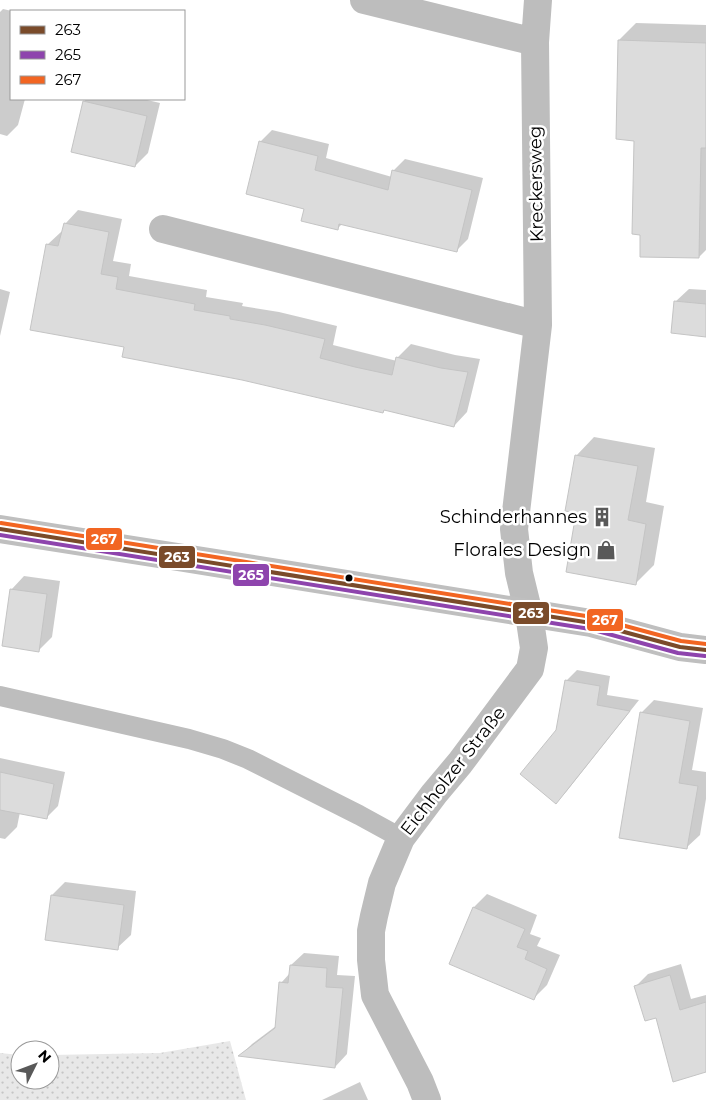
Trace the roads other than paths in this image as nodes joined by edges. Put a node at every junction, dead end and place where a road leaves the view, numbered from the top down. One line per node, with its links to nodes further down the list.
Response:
1 (364, 0): 3 (street)
2 (538, 0): 3 (street, Kreckersweg)
3 (535, 42): 5 (street, Kreckersweg)
4 (163, 229): 5 (street)
5 (538, 325): 7 (street, Kreckersweg)
6 (0, 529): 7 (main road)
7 (528, 614): 8 (main road); 10 (street, Eichholzer Straße)
8 (706, 650)
9 (0, 696): 10 (lane)
10 (401, 838): 11 (street, Eichholzer Straße)
11 (427, 1100)

